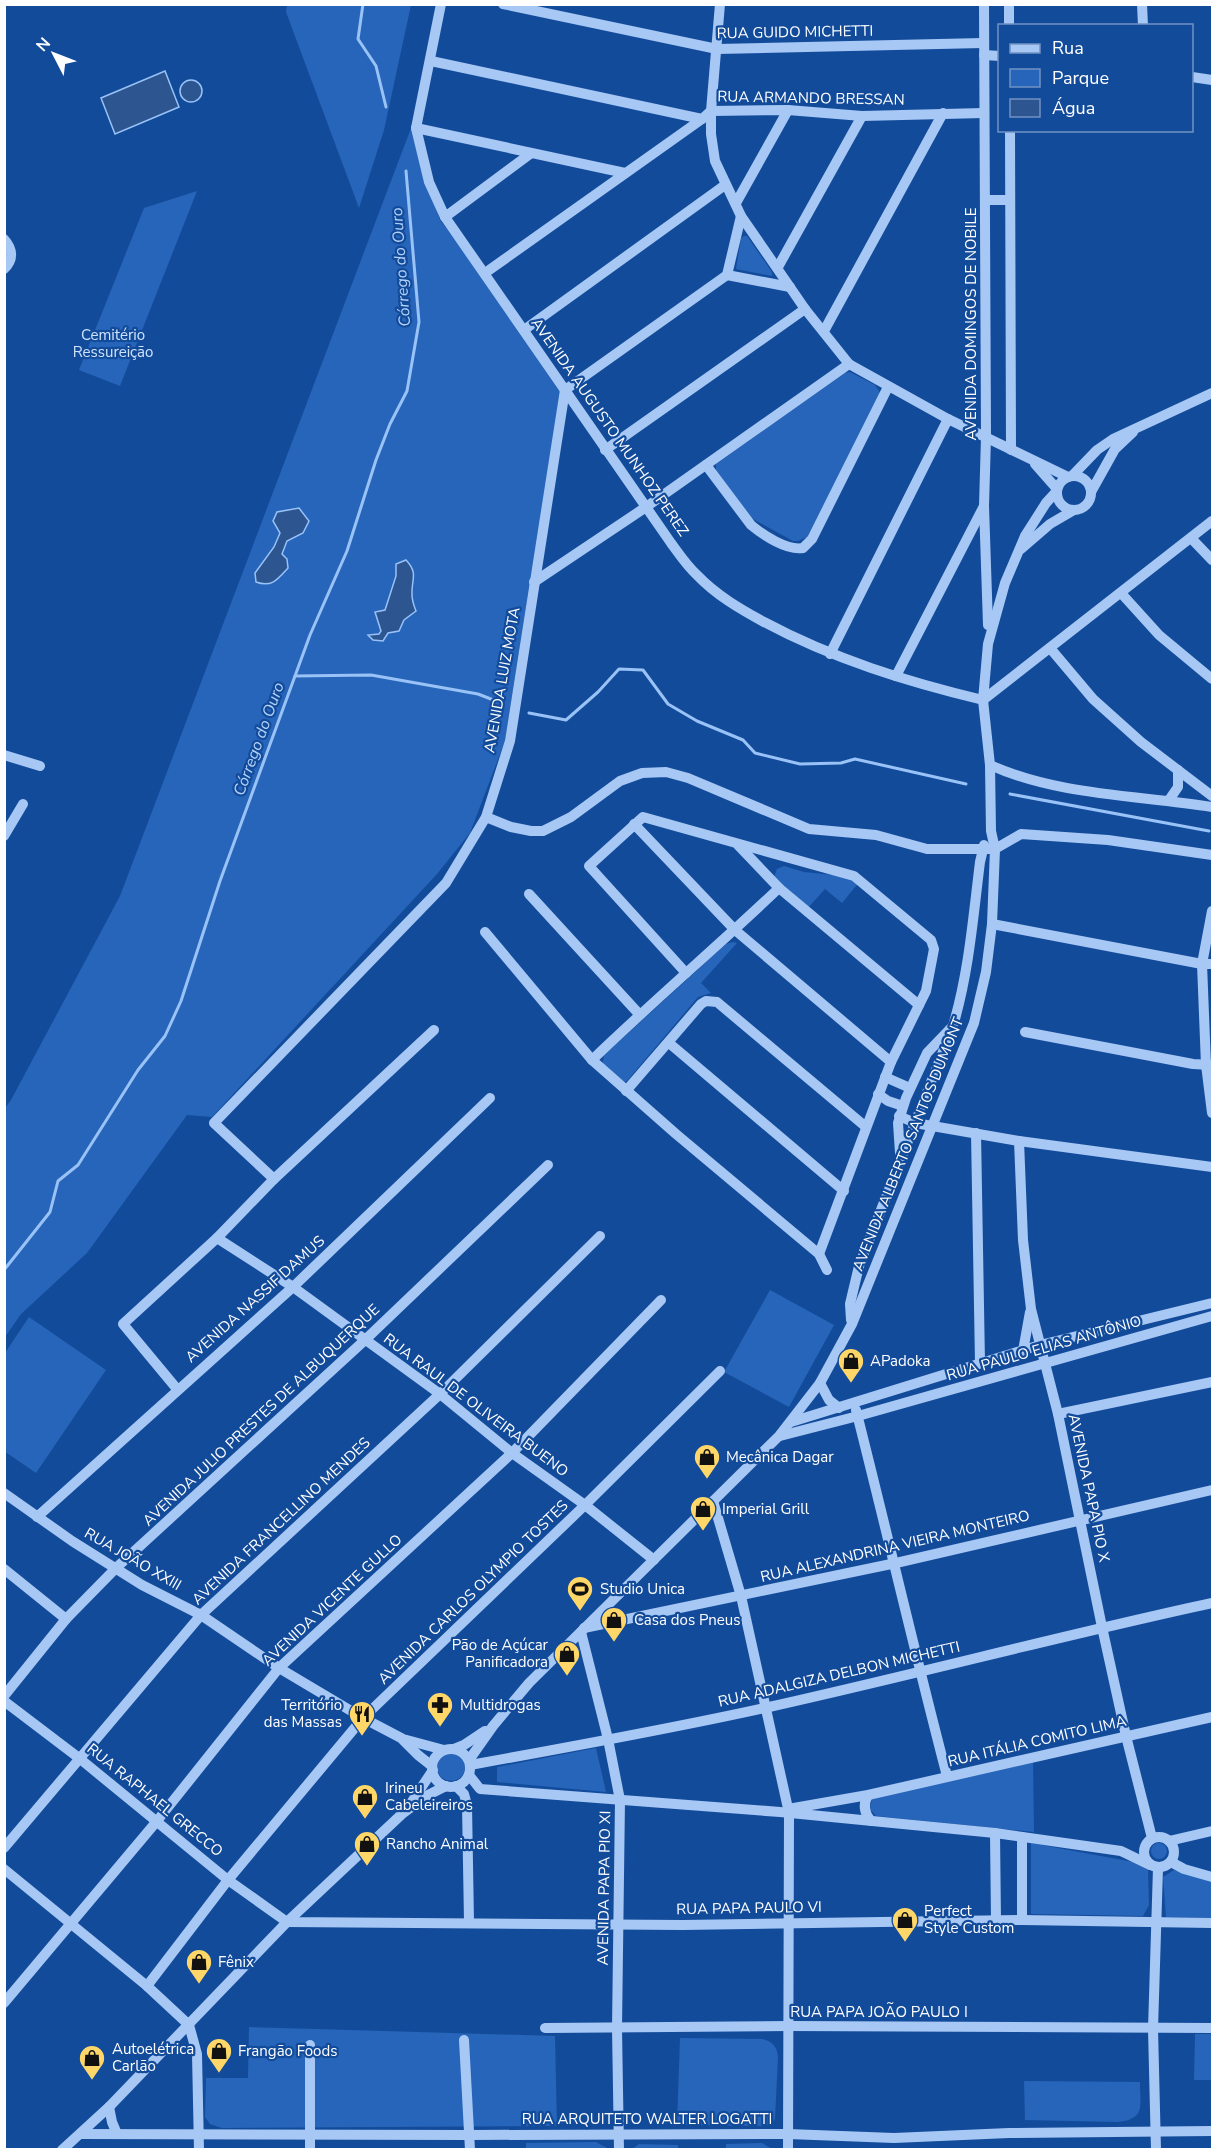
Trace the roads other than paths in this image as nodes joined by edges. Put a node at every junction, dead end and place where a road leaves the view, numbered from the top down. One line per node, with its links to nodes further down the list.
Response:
1 (441, 4): 13 (street, AVENIDA AUGUSTO MUNHOZ PEREZ)
2 (503, 4): 10 (street, RUA GUIDO MICHETTI)
3 (720, 4): 10 (street)
4 (984, 4): 9 (street, AVENIDA DOMINGOS DE NOBILE)
5 (1010, 4): 7 (street)
6 (1142, 4): 8 (street)
7 (1009, 24)
8 (1143, 24)
9 (983, 43): 10 (street, RUA GUIDO MICHETTI); 11 (street, AVENIDA DOMINGOS DE NOBILE)
10 (717, 49): 16 (street)
11 (984, 55): 12 (street); 19 (street, AVENIDA DOMINGOS DE NOBILE)
12 (998, 56)
13 (430, 61): 21 (street, RUA ARMANDO BRESSAN); 22 (street, AVENIDA AUGUSTO MUNHOZ PEREZ)
14 (1193, 77): 15 (street)
15 (1212, 80)
16 (711, 111): 17 (street, RUA ARMANDO BRESSAN); 21 (street, RUA ARMANDO BRESSAN); 26 (street)
17 (788, 111): 20 (street, RUA ARMANDO BRESSAN); 29 (street)
18 (943, 113): 19 (street, RUA ARMANDO BRESSAN); 20 (street, RUA ARMANDO BRESSAN); 40 (street)
19 (984, 114): 27 (street, AVENIDA DOMINGOS DE NOBILE)
20 (862, 116): 33 (street)
21 (702, 119): 25 (street)
22 (416, 128): 24 (street); 31 (street, AVENIDA AUGUSTO MUNHOZ PEREZ)
23 (1010, 132): 28 (street)
24 (530, 154): 25 (street); 31 (street)
25 (625, 173): 35 (street)
26 (725, 186): 29 (street); 39 (street)
27 (986, 200): 28 (street); 47 (street, AVENIDA DOMINGOS DE NOBILE)
28 (1010, 200): 49 (street)
29 (736, 203): 30 (street)
30 (741, 216): 33 (street); 36 (street)
31 (445, 217): 35 (street, AVENIDA AUGUSTO MUNHOZ PEREZ)
32 (4, 239): 34 (street)
33 (778, 267): 37 (street)
34 (4, 269)
35 (485, 273): 39 (street, AVENIDA AUGUSTO MUNHOZ PEREZ)
36 (727, 275): 37 (street); 43 (street)
37 (790, 287): 38 (street)
38 (805, 309): 40 (street); 48 (street)
39 (524, 330): 43 (street, AVENIDA AUGUSTO MUNHOZ PEREZ)
40 (824, 331): 41 (street)
41 (849, 364): 42 (street); 51 (street)
42 (888, 387): 45 (street); 51 (street)
43 (565, 390): 48 (street, AVENIDA AUGUSTO MUNHOZ PEREZ); 62 (street, AVENIDA LUIZ MOTA)
44 (1211, 397): 46 (street)
45 (948, 419): 47 (street); 66 (street)
46 (1140, 426): 52 (street); 54 (street)
47 (986, 437): 49 (street); 55 (street, AVENIDA DOMINGOS DE NOBILE)
48 (605, 450): 56 (street, AVENIDA AUGUSTO MUNHOZ PEREZ)
49 (1011, 450): 50 (street)
50 (1033, 461): 52 (street); 53 (street)
51 (706, 465): 56 (street)
52 (1070, 476): 53 (street); 54 (street)
53 (1057, 490): 57 (street); 60 (street, AVENIDA ALBERTO SANTOS DUMONT)
54 (1091, 492): 57 (street)
55 (984, 506): 64 (street, AVENIDA DOMINGOS DE NOBILE); 67 (street)
56 (646, 507): 62 (street); 66 (street, AVENIDA AUGUSTO MUNHOZ PEREZ)
57 (1074, 510): 60 (street, AVENIDA ALBERTO SANTOS DUMONT)
58 (1212, 521): 59 (street)
59 (1191, 538): 61 (street); 63 (street)
60 (1019, 551): 64 (street, AVENIDA ALBERTO SANTOS DUMONT)
61 (1212, 560)
62 (534, 582): 78 (street, AVENIDA LUIZ MOTA)
63 (1121, 593): 65 (street); 68 (street)
64 (988, 644): 69 (street, AVENIDA ALBERTO SANTOS DUMONT)
65 (1050, 648): 69 (street); 73 (street)
66 (830, 654): 67 (street, AVENIDA AUGUSTO MUNHOZ PEREZ)
67 (896, 676): 69 (street, AVENIDA AUGUSTO MUNHOZ PEREZ)
68 (1212, 679)
69 (983, 700): 71 (street, AVENIDA ALBERTO SANTOS DUMONT)
70 (4, 755): 72 (street)
71 (990, 765): 75 (street); 80 (street, AVENIDA ALBERTO SANTOS DUMONT)
72 (40, 766)
73 (1178, 770): 74 (street); 75 (street)
74 (1212, 796)
75 (1169, 800): 77 (street)
76 (23, 804): 81 (street)
77 (1212, 807)
78 (486, 817): 84 (street); 123 (street, AVENIDA LUIZ MOTA)
79 (634, 824): 82 (street); 92 (street); 95 (street)
80 (990, 831): 83 (street, AVENIDA ALBERTO SANTOS DUMONT); 84 (street, AVENIDA ALBERTO SANTOS DUMONT)
81 (4, 836)
82 (738, 845): 85 (street); 87 (street)
83 (995, 849): 84 (street); 86 (street); 91 (street, AVENIDA ALBERTO SANTOS DUMONT)
84 (982, 850): 98 (street, AVENIDA ALBERTO SANTOS DUMONT)
85 (777, 855): 87 (street); 96 (street)
86 (1212, 855)
87 (766, 875): 88 (street)
88 (779, 888): 92 (street); 96 (street)
89 (529, 894): 97 (street)
90 (1212, 911): 94 (street)
91 (992, 924): 94 (street); 107 (street, AVENIDA ALBERTO SANTOS DUMONT)
92 (735, 930): 95 (street); 103 (street)
93 (485, 932): 102 (street)
94 (1207, 964): 105 (street)
95 (686, 973): 97 (street)
96 (919, 1005): 103 (street)
97 (639, 1014): 102 (street)
98 (953, 1026): 104 (street); 106 (street, AVENIDA ALBERTO SANTOS DUMONT)
99 (434, 1030): 123 (street)
100 (1025, 1032): 105 (street)
101 (669, 1043): 110 (street); 116 (street); 124 (street)
102 (592, 1060): 110 (street)
103 (891, 1062): 108 (street)
104 (922, 1062): 106 (street); 109 (street)
105 (1209, 1065): 114 (street)
106 (936, 1067): 107 (street); 115 (street, AVENIDA ALBERTO SANTOS DUMONT)
107 (954, 1073): 117 (street, AVENIDA ALBERTO SANTOS DUMONT)
108 (885, 1077): 109 (street); 111 (street)
109 (910, 1088): 113 (street)
110 (626, 1091): 127 (street)
111 (878, 1094): 113 (street); 116 (street)
112 (490, 1098): 129 (street, AVENIDA NASSIF DAMUS)
113 (901, 1111): 115 (street); 120 (street)
114 (1212, 1113)
115 (915, 1123): 117 (street); 120 (street, AVENIDA ALBERTO SANTOS DUMONT)
116 (866, 1126): 124 (street)
117 (933, 1126): 118 (street); 134 (street, AVENIDA ALBERTO SANTOS DUMONT)
118 (976, 1133): 119 (street); 139 (street)
119 (1019, 1140): 122 (street); 132 (street, AVENIDA PAPA PIO X)
120 (901, 1158): 134 (street, AVENIDA ALBERTO SANTOS DUMONT)
121 (548, 1165): 135 (street, AVENIDA JULIO PRESTES DE ALBUQUERQUE)
122 (1212, 1167)
123 (274, 1179): 126 (street)
124 (844, 1191): 127 (street)
125 (600, 1236): 144 (street, AVENIDA FRANCELLINO MENDES)
126 (217, 1238): 129 (street, RUA RAUL DE OLIVEIRA BUENO); 143 (street)
127 (819, 1254): 128 (street)
128 (826, 1270)
129 (293, 1287): 135 (street, RUA RAUL DE OLIVEIRA BUENO); 143 (street, AVENIDA NASSIF DAMUS)
130 (661, 1300): 151 (street, AVENIDA VICENTE GULLO)
131 (1212, 1303): 136 (street, RUA PAULO ELIAS ANTÔNIO)
132 (1031, 1309): 136 (street, AVENIDA PAPA PIO X); 137 (street)
133 (1212, 1316): 138 (street, RUA PAULO ELIAS ANTÔNIO)
134 (852, 1324): 142 (street, AVENIDA ALBERTO SANTOS DUMONT)
135 (365, 1340): 144 (street, RUA RAUL DE OLIVEIRA BUENO); 160 (street, AVENIDA JULIO PRESTES DE ALBUQUERQUE)
136 (1040, 1345): 137 (street, RUA PAULO ELIAS ANTÔNIO); 138 (street, AVENIDA PAPA PIO X)
137 (1023, 1351): 139 (street, RUA PAULO ELIAS ANTÔNIO)
138 (1046, 1363): 147 (street, AVENIDA PAPA PIO X); 148 (street, RUA PAULO ELIAS ANTÔNIO)
139 (980, 1364): 145 (street, RUA PAULO ELIAS ANTÔNIO)
140 (720, 1371): 155 (street, AVENIDA CARLOS OLYMPIO TOSTES)
141 (1212, 1382): 147 (street)
142 (820, 1383): 146 (street); 149 (street, AVENIDA ALBERTO SANTOS DUMONT)
143 (177, 1389): 156 (street, AVENIDA NASSIF DAMUS)
144 (440, 1394): 151 (street, RUA RAUL DE OLIVEIRA BUENO); 164 (street, AVENIDA FRANCELLINO MENDES)
145 (855, 1403): 146 (street, RUA PAULO ELIAS ANTÔNIO); 148 (street)
146 (839, 1408): 149 (street, RUA PAULO ELIAS ANTÔNIO)
147 (1058, 1414): 157 (street, AVENIDA PAPA PIO X)
148 (858, 1416): 150 (street, RUA PAULO ELIAS ANTÔNIO); 159 (street)
149 (791, 1422): 150 (street, AVENIDA ALBERTO SANTOS DUMONT)
150 (779, 1436): 154 (street, AVENIDA ALBERTO SANTOS DUMONT)
151 (512, 1453): 155 (street, RUA RAUL DE OLIVEIRA BUENO); 168 (street, AVENIDA VICENTE GULLO)
152 (1212, 1490): 157 (street, RUA ALEXANDRINA VIEIRA MONTEIRO)
153 (4, 1493): 156 (street, RUA JOÃO XXIII)
154 (713, 1501): 158 (street, AVENIDA ALBERTO SANTOS DUMONT); 162 (street)
155 (585, 1506): 158 (street, RUA RAUL DE OLIVEIRA BUENO); 174 (street, AVENIDA CARLOS OLYMPIO TOSTES)
156 (37, 1517): 160 (street, RUA JOÃO XXIII)
157 (1080, 1520): 159 (street, RUA ALEXANDRINA VIEIRA MONTEIRO); 166 (street, AVENIDA PAPA PIO X)
158 (654, 1560): 167 (street, AVENIDA ALBERTO SANTOS DUMONT)
159 (896, 1563): 162 (street, RUA ALEXANDRINA VIEIRA MONTEIRO); 169 (street)
160 (116, 1568): 164 (street, RUA JOÃO XXIII); 165 (street, AVENIDA JULIO PRESTES DE ALBUQUERQUE)
161 (4, 1569): 165 (street)
162 (741, 1596): 167 (street, RUA ALEXANDRINA VIEIRA MONTEIRO); 172 (street)
163 (1212, 1603): 166 (street, RUA ADALGIZA DELBON MICHETTI)
164 (201, 1615): 168 (street, RUA JOÃO XXIII); 180 (street, AVENIDA FRANCELLINO MENDES)
165 (66, 1619): 170 (street, AVENIDA JULIO PRESTES DE ALBUQUERQUE)
166 (1102, 1627): 169 (street, RUA ADALGIZA DELBON MICHETTI); 176 (street, AVENIDA PAPA PIO X)
167 (582, 1630): 175 (street, AVENIDA ALBERTO SANTOS DUMONT); 178 (street, AVENIDA PAPA PIO XI)
168 (279, 1668): 174 (street, RUA JOÃO XXIII); 189 (street, AVENIDA VICENTE GULLO)
169 (920, 1673): 172 (street, RUA ADALGIZA DELBON MICHETTI); 183 (street)
170 (4, 1696)
171 (4, 1701): 180 (street, RUA RAPHAEL GRECCO)
172 (766, 1708): 178 (street, RUA ADALGIZA DELBON MICHETTI); 187 (street)
173 (1212, 1717): 176 (street, RUA ITÁLIA COMITO LIMA)
174 (363, 1719): 177 (street, RUA JOÃO XXIII); 202 (street, AVENIDA CARLOS OLYMPIO TOSTES)
175 (493, 1726): 179 (street, AVENIDA ALBERTO SANTOS DUMONT); 181 (street, AVENIDA ALBERTO SANTOS DUMONT)
176 (1126, 1736): 183 (street, RUA ITÁLIA COMITO LIMA); 194 (street, AVENIDA PAPA PIO X)
177 (403, 1739): 179 (street, RUA JOÃO XXIII); 182 (street, RUA JOÃO XXIII)
178 (608, 1739): 181 (street, RUA ADALGIZA DELBON MICHETTI); 186 (street, AVENIDA PAPA PIO XI)
179 (449, 1749): 181 (street); 182 (street)
180 (79, 1758): 189 (street, RUA RAPHAEL GRECCO); 196 (street, AVENIDA FRANCELLINO MENDES)
181 (469, 1767): 184 (street); 186 (street)
182 (432, 1768): 184 (street); 188 (street)
183 (947, 1776): 185 (street, RUA ITÁLIA COMITO LIMA)
184 (451, 1786): 188 (street); 206 (street)
185 (868, 1795): 187 (street, RUA ITÁLIA COMITO LIMA); 190 (street)
186 (620, 1800): 187 (street); 211 (street, AVENIDA PAPA PIO XI)
187 (786, 1811): 190 (street); 207 (street)
188 (402, 1814): 205 (street)
189 (157, 1821): 202 (street, RUA RAPHAEL GRECCO); 210 (street, AVENIDA VICENTE GULLO)
190 (871, 1821): 192 (street)
191 (1212, 1831): 195 (street)
192 (995, 1833): 193 (street); 204 (street)
193 (1022, 1837): 197 (street); 203 (street)
194 (1149, 1841): 195 (street); 197 (street); 199 (street)
195 (1169, 1841): 198 (street)
196 (4, 1848)
197 (1121, 1851): 199 (street)
198 (1171, 1862): 199 (street); 201 (street)
199 (1154, 1866): 208 (street)
200 (4, 1869): 210 (street)
201 (1212, 1877)
202 (228, 1880): 205 (street, RUA RAPHAEL GRECCO); 212 (street, AVENIDA CARLOS OLYMPIO TOSTES)
203 (1022, 1920): 204 (street, RUA PAPA PAULO VI); 208 (street, RUA PAPA PAULO VI)
204 (996, 1921): 207 (street, RUA PAPA PAULO VI)
205 (287, 1922): 206 (street, RUA PAPA PAULO VI); 214 (street)
206 (469, 1922): 211 (street, RUA PAPA PAULO VI)
207 (789, 1922): 211 (street, RUA PAPA PAULO VI); 215 (street)
208 (1156, 1922): 209 (street, RUA PAPA PAULO VI); 219 (street)
209 (1212, 1923)
210 (70, 1924): 212 (street); 213 (street, AVENIDA VICENTE GULLO)
211 (618, 1924): 217 (street, AVENIDA PAPA PIO XI)
212 (147, 1986): 214 (street)
213 (7, 1996)
214 (189, 2025): 222 (street); 227 (street)
215 (789, 2026): 217 (street, RUA PAPA JOÃO PAULO I); 219 (street, RUA PAPA JOÃO PAULO I); 230 (street)
216 (545, 2028): 217 (street, RUA PAPA JOÃO PAULO I)
217 (617, 2028): 229 (street, AVENIDA PAPA PIO XI)
218 (1212, 2028): 219 (street, RUA PAPA JOÃO PAULO I)
219 (1153, 2029): 223 (street)
220 (464, 2040): 231 (street)
221 (310, 2045): 228 (street)
222 (109, 2107): 225 (street); 226 (street)
223 (1156, 2130): 224 (street, RUA ARQUITETO WALTER LOGATTI); 230 (street, RUA ARQUITETO WALTER LOGATTI); 238 (street)
224 (1212, 2131)
225 (81, 2134): 226 (street, RUA ARQUITETO WALTER LOGATTI); 232 (street)
226 (117, 2134): 227 (street, RUA ARQUITETO WALTER LOGATTI)
227 (200, 2134): 228 (street, RUA ARQUITETO WALTER LOGATTI); 233 (street)
228 (311, 2134): 231 (street, RUA ARQUITETO WALTER LOGATTI); 234 (street)
229 (619, 2134): 230 (street, RUA ARQUITETO WALTER LOGATTI); 231 (street, RUA ARQUITETO WALTER LOGATTI); 236 (street, AVENIDA PAPA PIO XI)
230 (788, 2134): 237 (street)
231 (470, 2135): 235 (street)
232 (62, 2150)
233 (199, 2150)
234 (310, 2150)
235 (470, 2150)
236 (619, 2150)
237 (788, 2150)
238 (1156, 2150)

